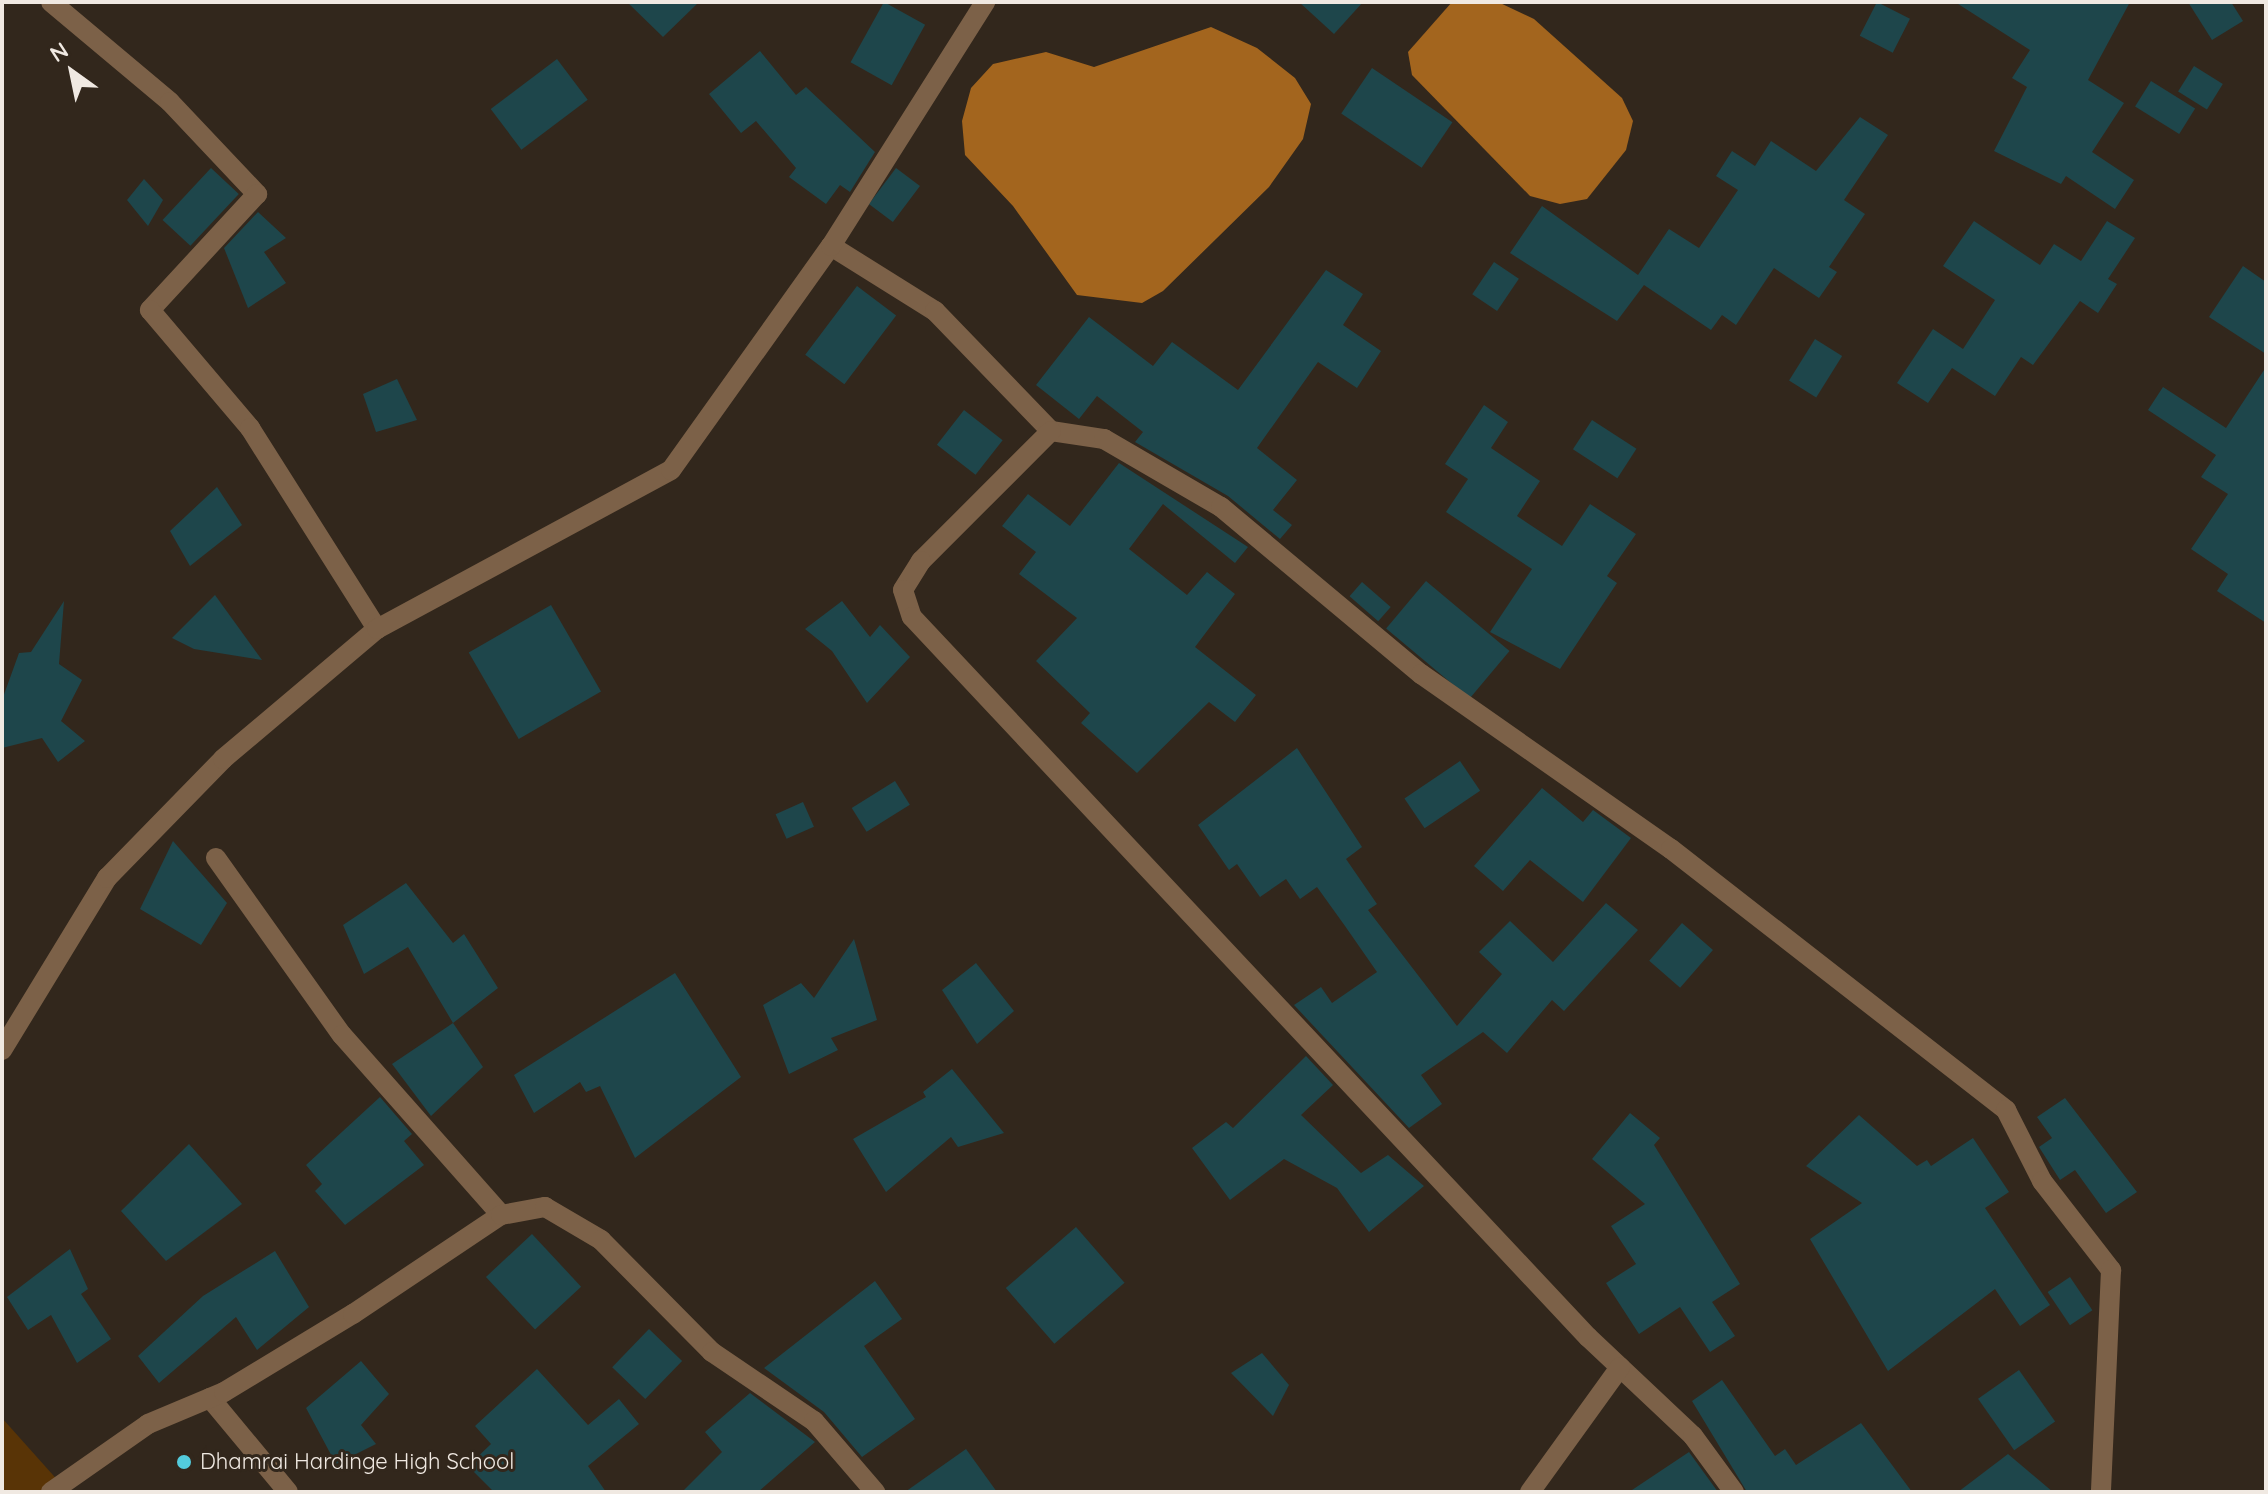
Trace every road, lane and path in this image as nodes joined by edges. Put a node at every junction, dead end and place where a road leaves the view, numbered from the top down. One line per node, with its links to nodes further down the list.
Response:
1 (51, 2): 5 (street)
2 (985, 2): 3 (street)
3 (831, 246): 4 (street); 5 (street)
4 (1051, 431): 9 (street); 16 (street)
5 (377, 629): 7 (street)
6 (216, 858): 8 (street)
7 (2, 1050)
8 (501, 1215): 10 (street); 13 (street)
9 (1620, 1367): 14 (street); 15 (street)
10 (210, 1398): 11 (street); 12 (street)
11 (51, 1492)
12 (288, 1492)
13 (875, 1492)
14 (1530, 1492)
15 (1734, 1492)
16 (2101, 1492)

